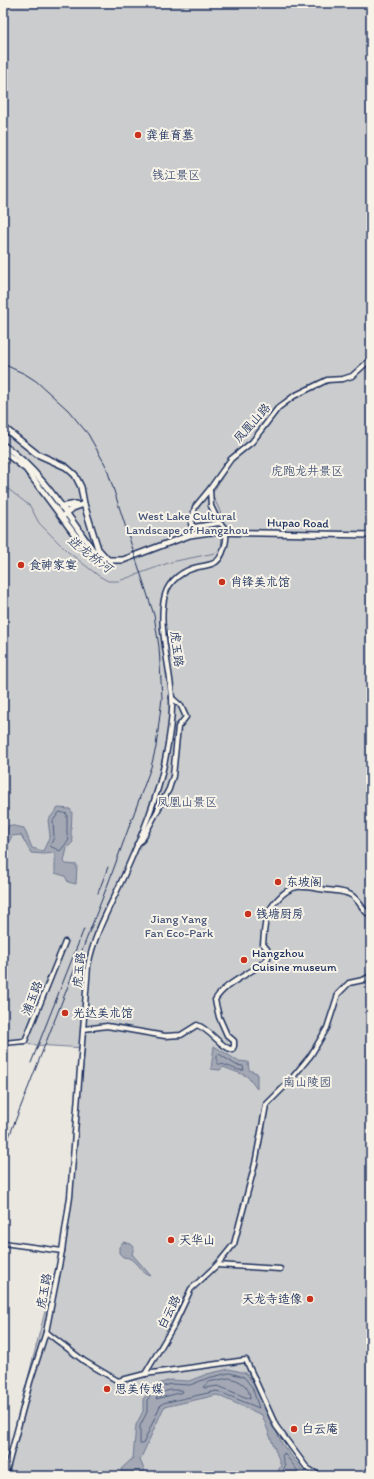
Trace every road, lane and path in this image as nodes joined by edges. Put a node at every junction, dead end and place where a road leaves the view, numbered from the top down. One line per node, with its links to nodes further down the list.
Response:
1 (371, 358): 5 (street, 凤凰山路)
2 (3, 427): 6 (main road)
3 (3, 445): 7 (main road)
4 (3, 451): 8 (main road)
5 (211, 487): 9 (street); 9 (street, 凤凰山路)
6 (83, 503): 7 (main road); 8 (main road); 12 (main road)
7 (61, 507): 8 (main road)
8 (64, 515): 12 (main road)
9 (220, 523): 10 (street)
10 (226, 531): 11 (main road, Hupao Road); 12 (main road, Hupao Road); 13 (street, 虎玉路)
11 (371, 535)
12 (109, 560)
13 (172, 698): 14 (street, 虎玉路); 14 (street)
14 (136, 845): 18 (street, 虎玉路)
15 (371, 913): 18 (street)
16 (65, 942): 19 (street, 浦玉路)
17 (371, 976): 22 (street, 白云路)
18 (84, 1029): 21 (street, 虎玉路)
19 (3, 1043)
20 (3, 1243): 21 (street)
21 (62, 1251): 24 (street, 虎玉路)
22 (217, 1265): 23 (street); 25 (street, 白云路)
23 (280, 1269)
24 (46, 1332): 25 (street); 26 (street, 虎玉路)
25 (145, 1374): 27 (street)
26 (5, 1476)
27 (320, 1476)

